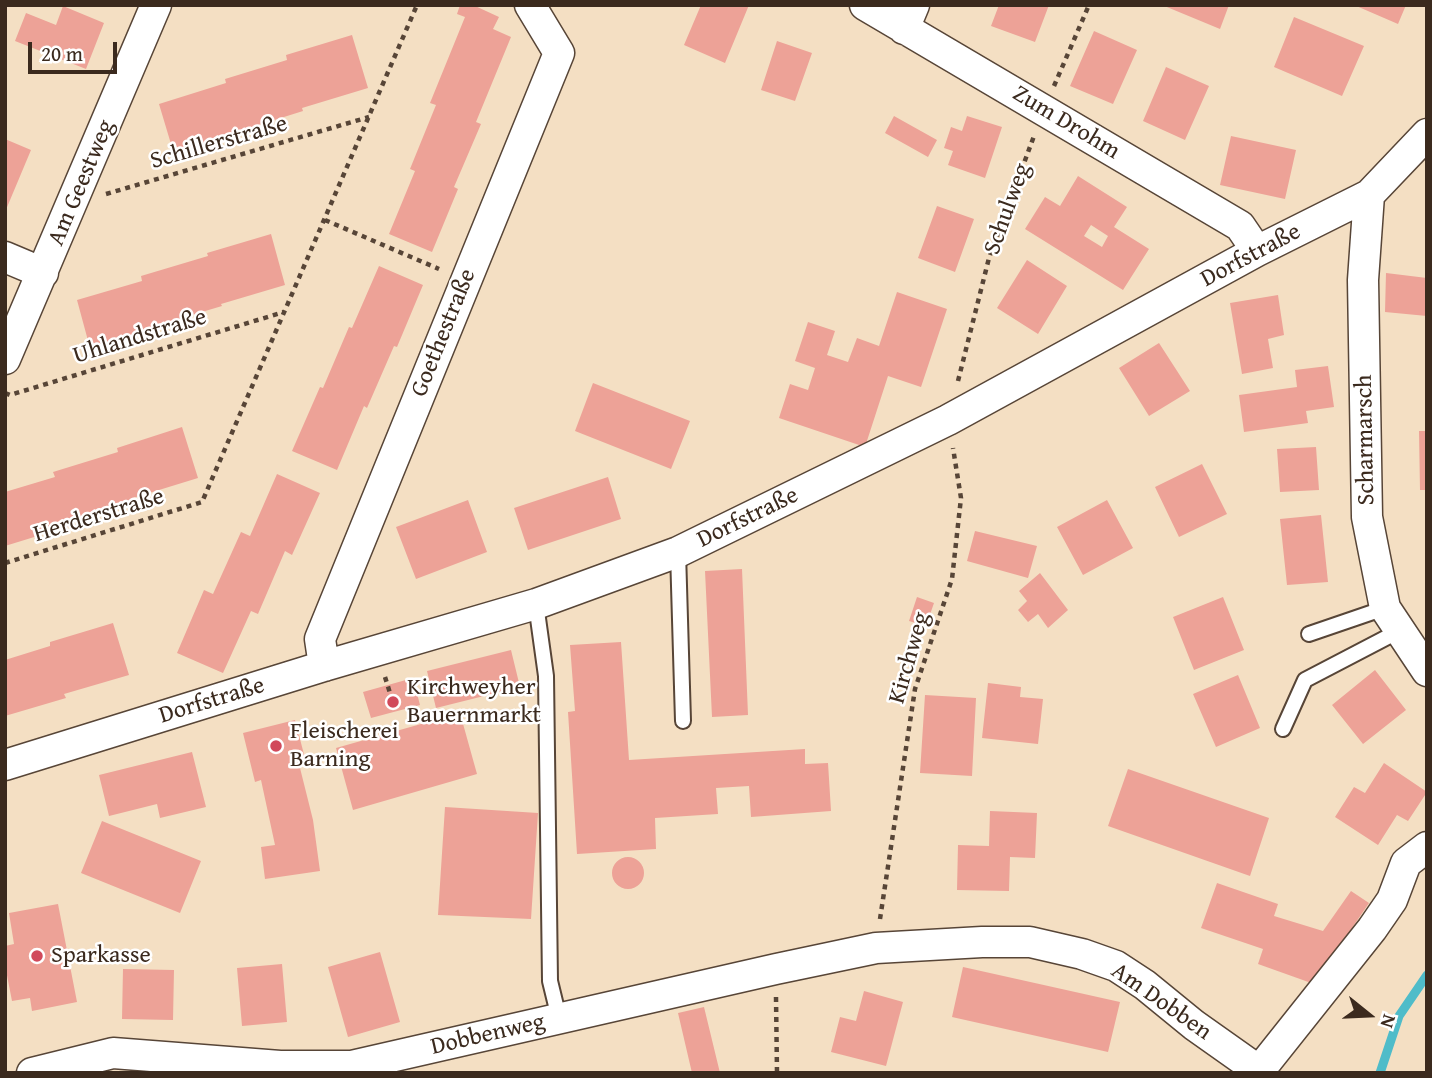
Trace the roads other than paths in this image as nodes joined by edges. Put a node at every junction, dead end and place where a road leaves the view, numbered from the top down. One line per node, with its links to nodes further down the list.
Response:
1 (156, 5): 9 (street, Am Geestweg)
2 (530, 5): 15 (street, Goethestraße)
3 (865, 5): 4 (street, Zum Drohm)
4 (909, 17): 7 (street, Zum Drohm)
5 (1427, 134): 6 (street, Dorfstraße)
6 (1369, 195): 7 (street, Dorfstraße); 13 (street, Scharmarsch)
7 (1257, 251): 11 (street, Dorfstraße)
8 (5, 257): 9 (street)
9 (43, 273): 10 (street, Am Geestweg)
10 (5, 359)
11 (678, 552): 12 (street, Dorfstraße); 17 (lane)
12 (536, 604): 15 (street, Dorfstraße); 22 (lane)
13 (1392, 620): 14 (lane); 16 (street, Scharmarsch); 18 (lane)
14 (1309, 634)
15 (324, 666): 19 (street, Dorfstraße)
16 (1427, 671)
17 (683, 721)
18 (1283, 729)
19 (5, 765)
20 (1427, 847): 21 (street, Am Dobben)
21 (775, 968): 22 (street, Dobbenweg)
22 (559, 1018): 23 (street, Dobbenweg)
23 (32, 1073)

